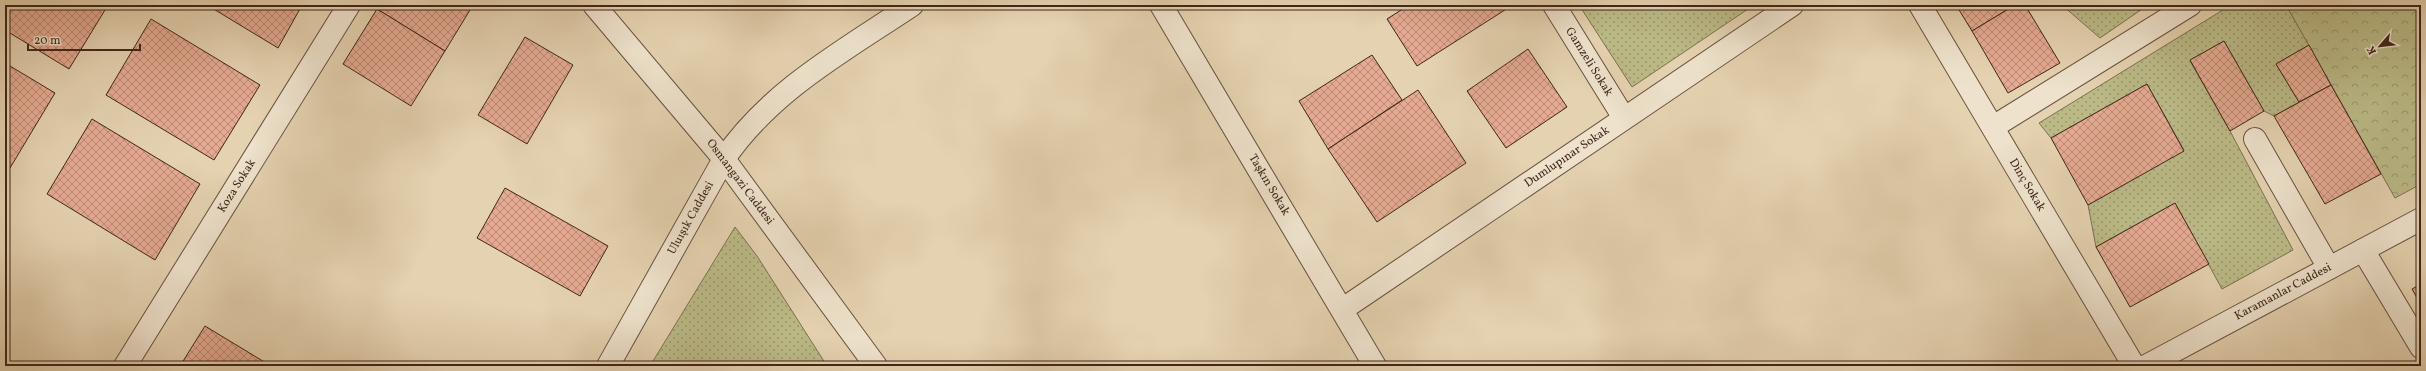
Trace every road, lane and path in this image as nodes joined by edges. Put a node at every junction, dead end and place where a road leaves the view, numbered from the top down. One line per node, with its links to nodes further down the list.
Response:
1 (349, 5): 18 (street, Koza Sokak)
2 (594, 5): 12 (street, Osmangazi Caddesi)
3 (912, 5): 12 (street, Uluışık Caddesi)
4 (1161, 5): 16 (street, Taşkın Sokak)
5 (1554, 5): 9 (street, Gamzeli Sokak)
6 (1792, 5): 9 (street, Dumlupınar Sokak)
7 (1920, 5): 10 (street, Dinç Sokak)
8 (2190, 5): 10 (street)
9 (1624, 118): 16 (street, Dumlupınar Sokak)
10 (1993, 127): 22 (street, Dinç Sokak)
11 (2255, 139): 15 (street)
12 (724, 159): 19 (street, Uluışık Caddesi); 20 (street, Osmangazi Caddesi)
13 (2421, 219): 14 (street, Karamanlar Caddesi)
14 (2363, 250): 15 (street, Karamanlar Caddesi); 17 (street)
15 (2329, 268): 23 (street, Karamanlar Caddesi)
16 (1343, 309): 21 (street, Taşkın Sokak)
17 (2421, 347)
18 (125, 366)
19 (608, 366)
20 (876, 366)
21 (1375, 366)
22 (2134, 366)
23 (2146, 366)

